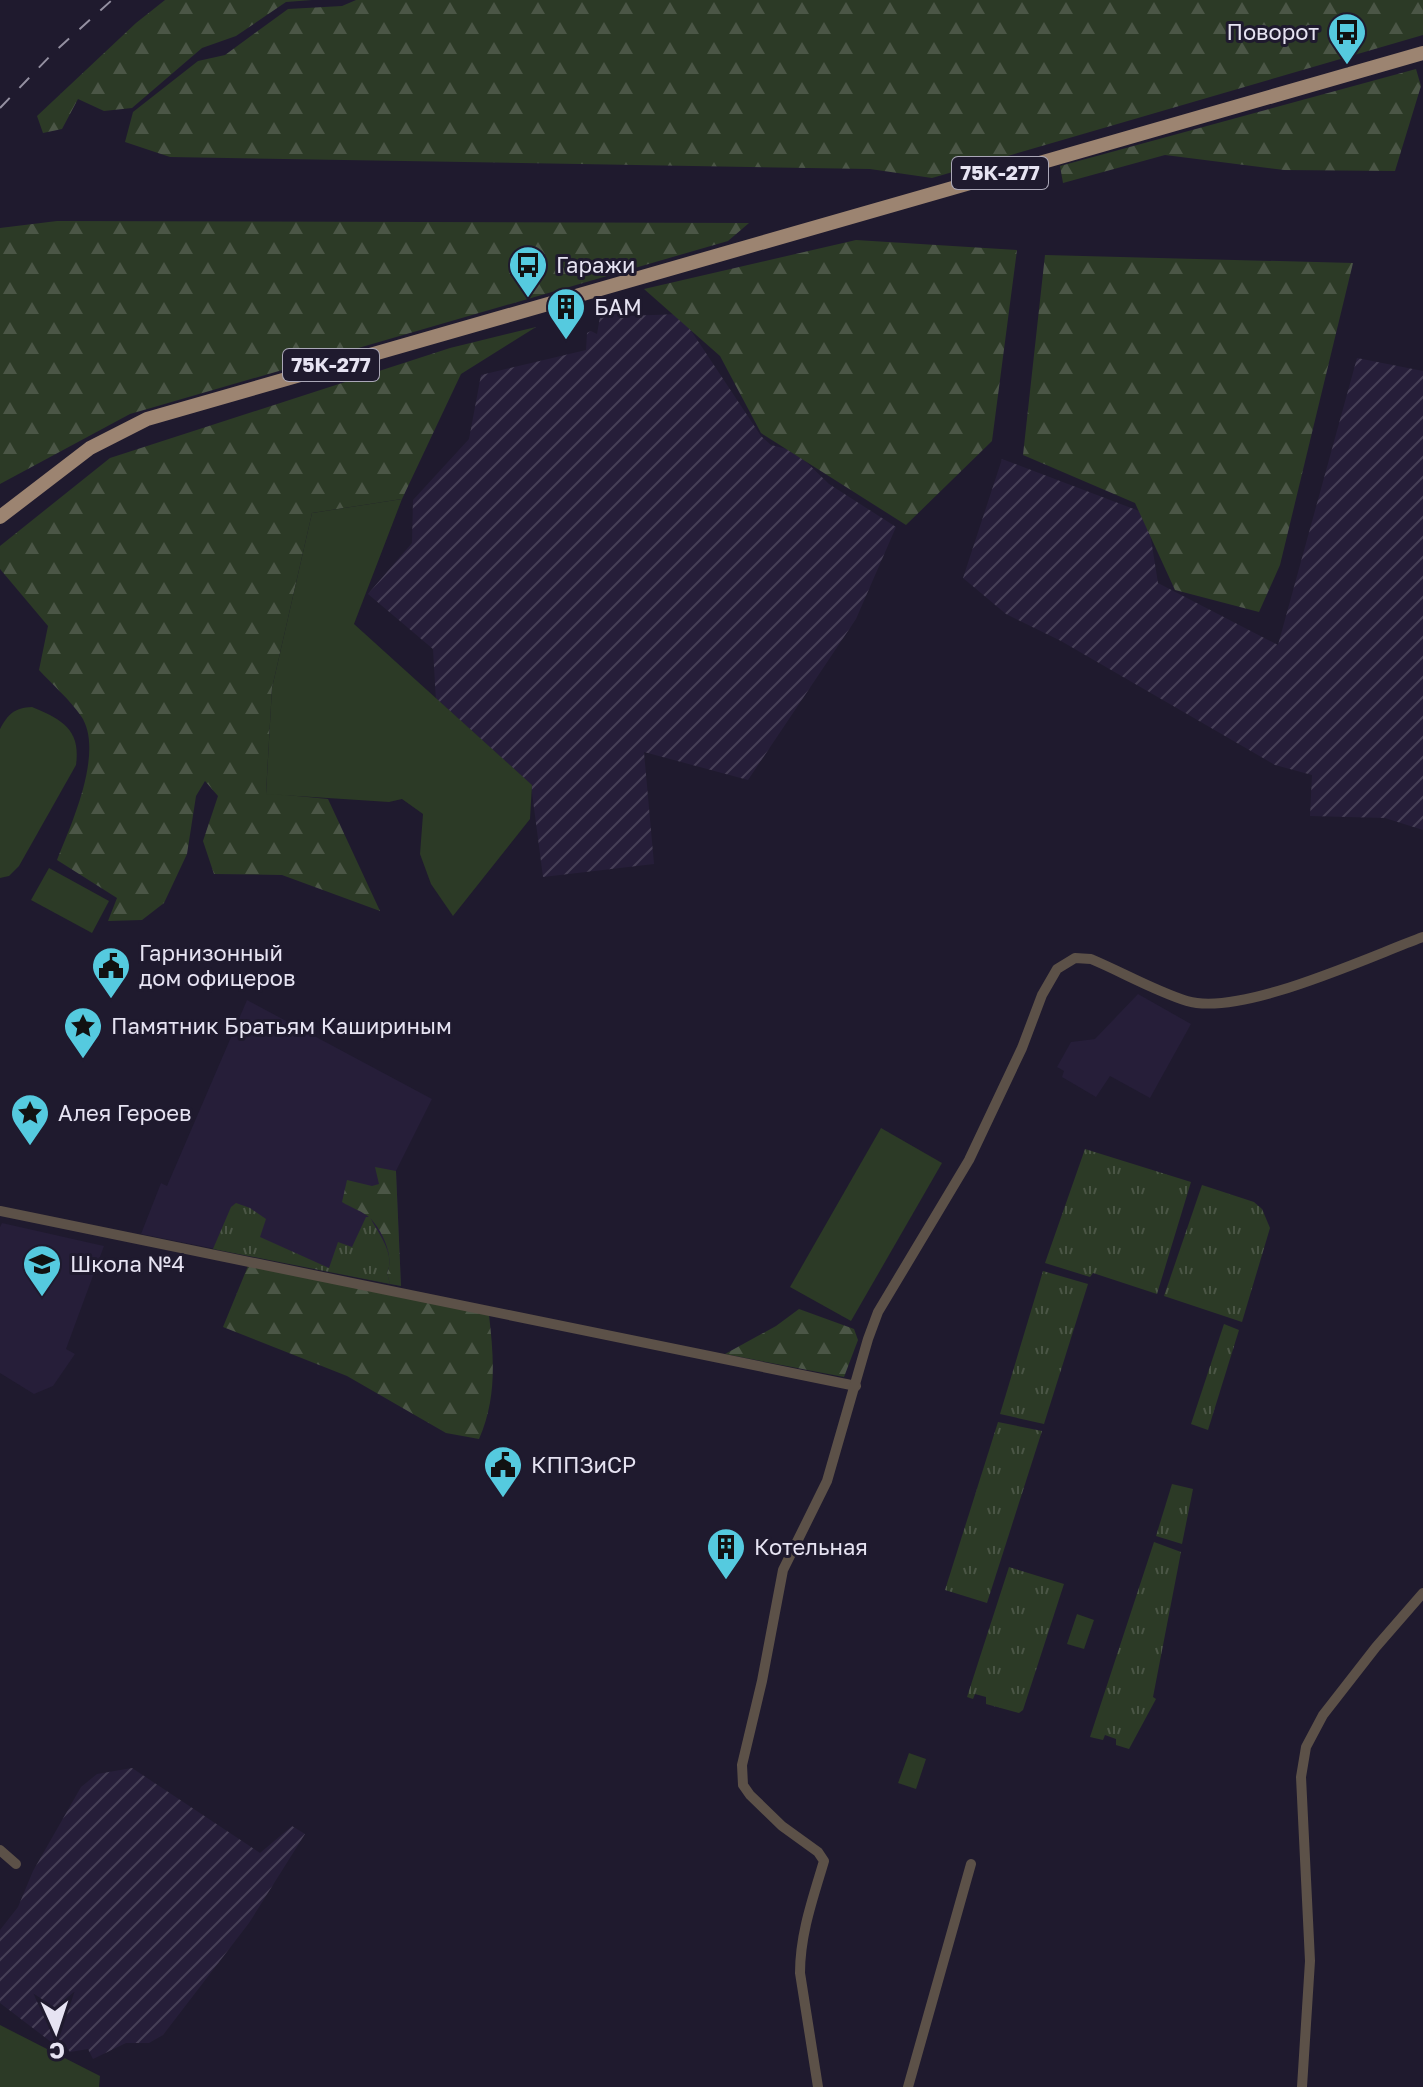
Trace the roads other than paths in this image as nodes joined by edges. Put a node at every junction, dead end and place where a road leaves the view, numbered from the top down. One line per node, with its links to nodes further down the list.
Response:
1 (1423, 53): 2 (main road, 75К-277)
2 (0, 517)
3 (1423, 937): 5 (street)
4 (0, 1211): 5 (street)
5 (856, 1386): 10 (street)
6 (1423, 1593): 12 (street)
7 (0, 1850): 8 (street)
8 (16, 1864)
9 (971, 1864): 11 (street)
10 (818, 2087)
11 (908, 2087)
12 (1302, 2087)

